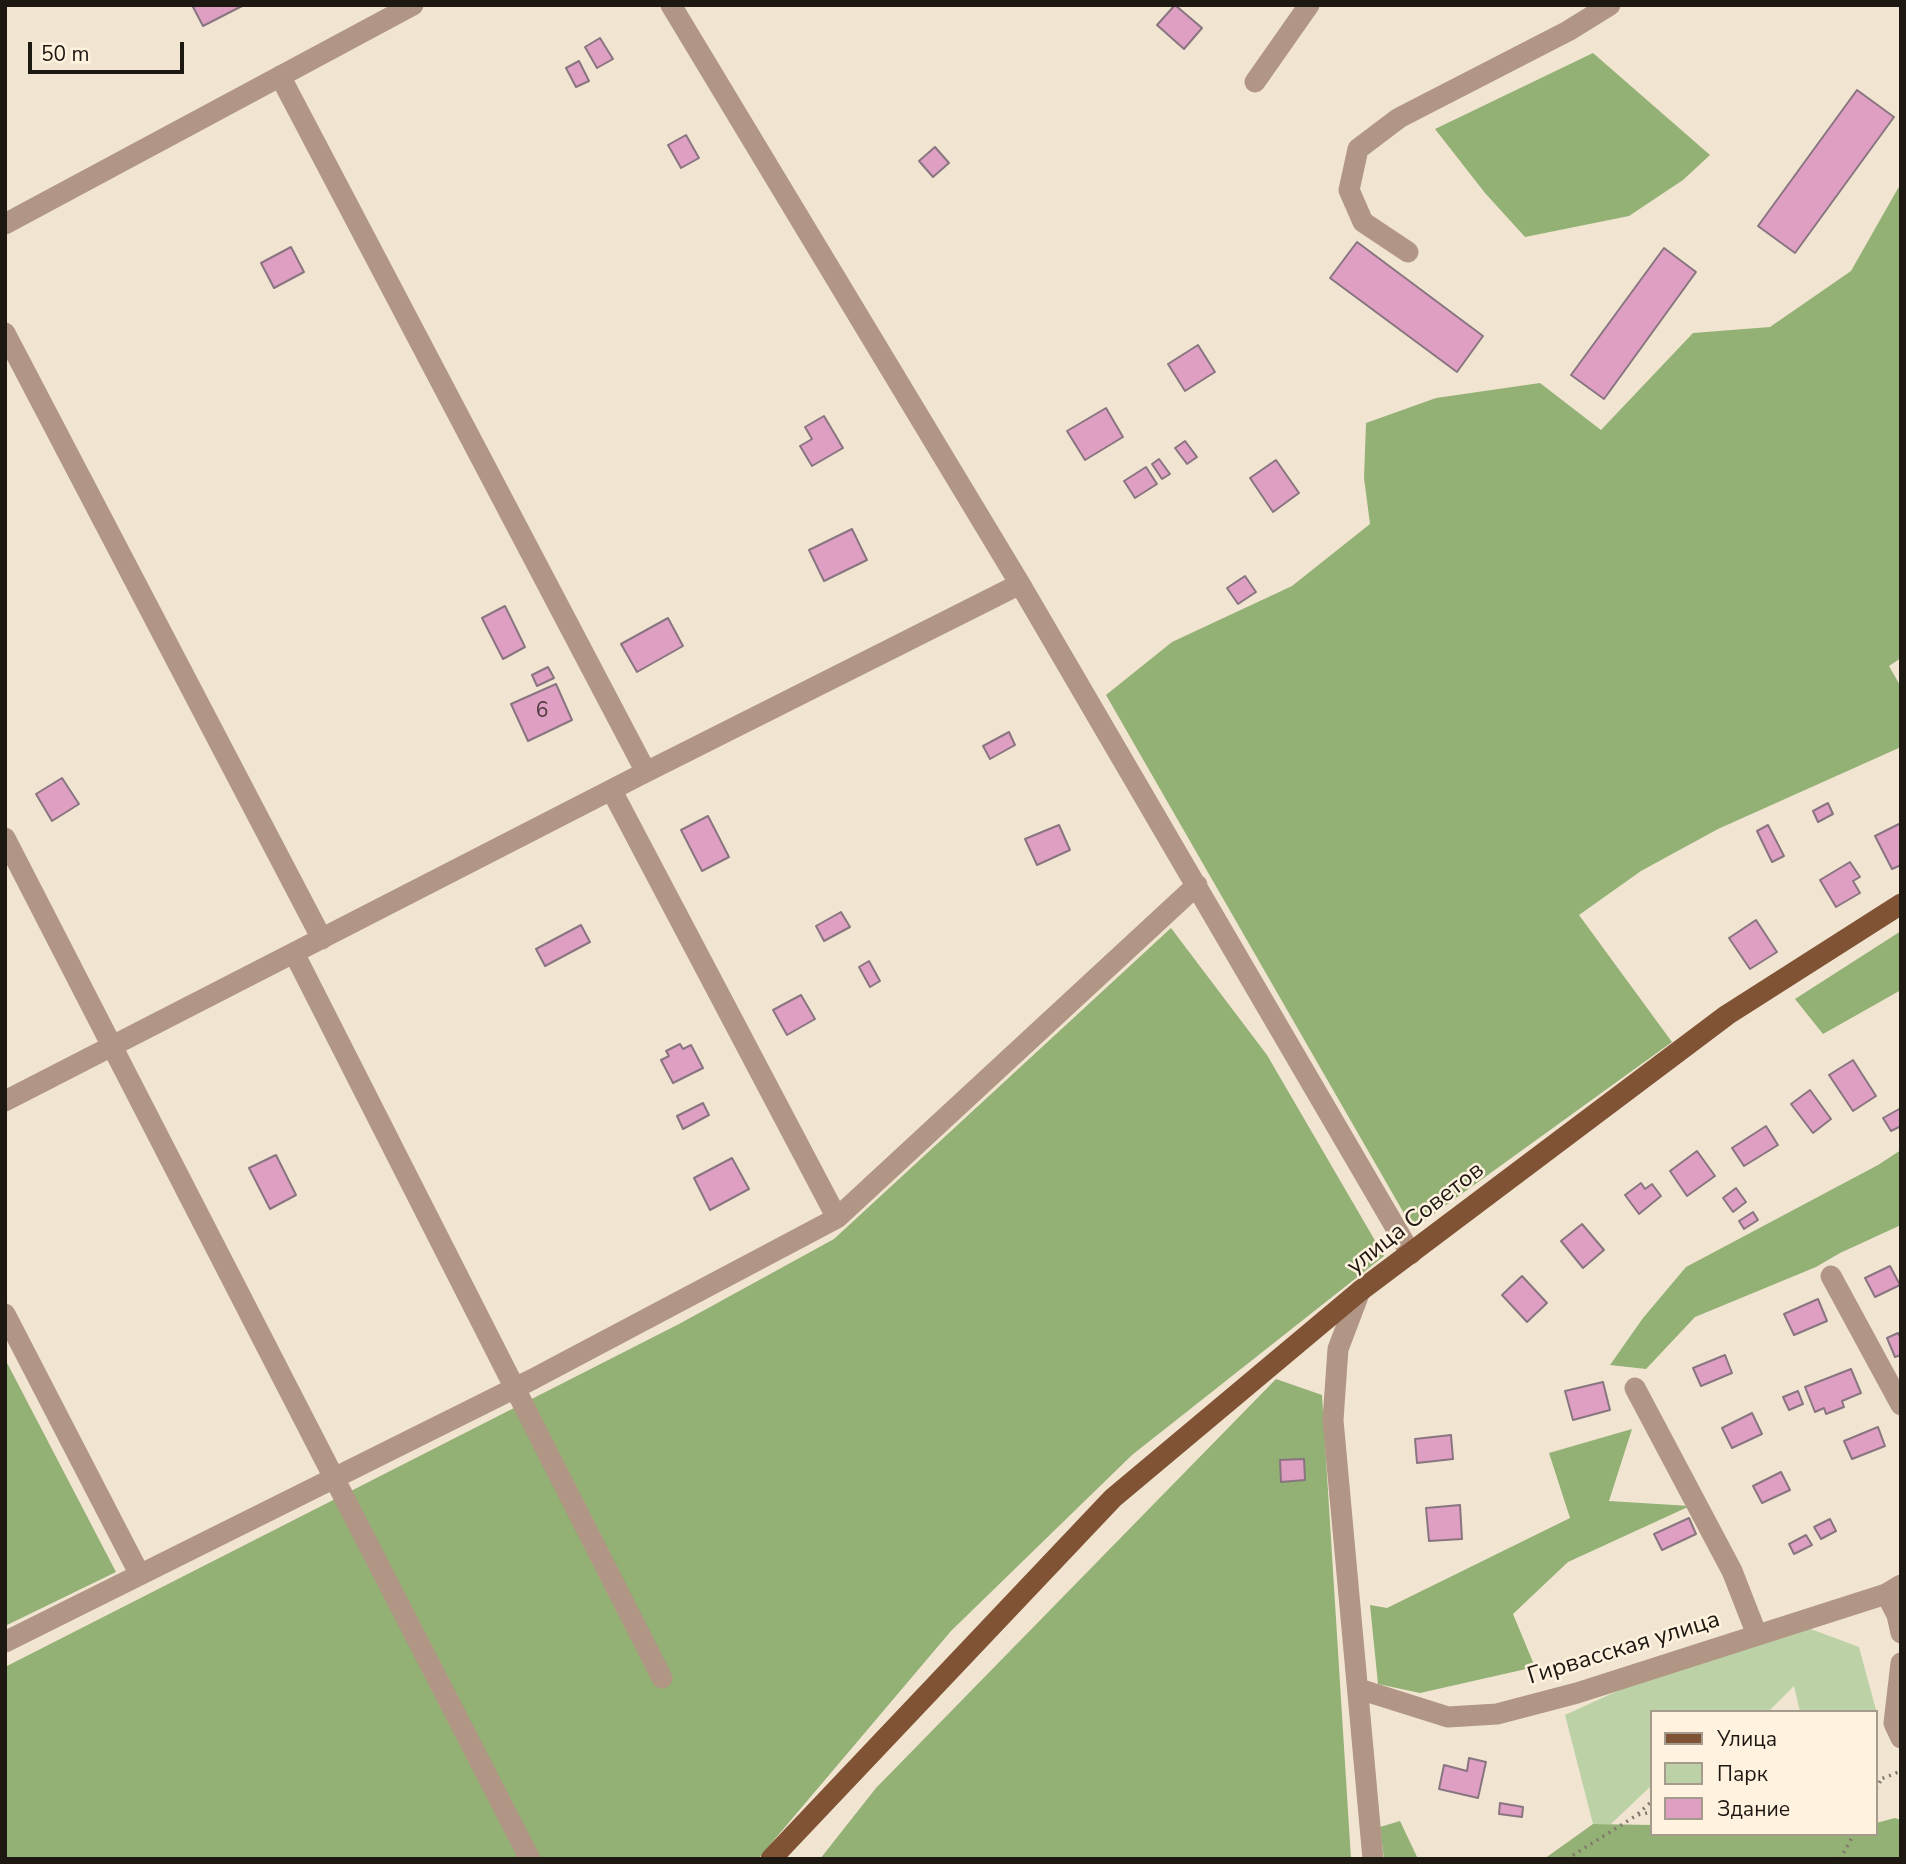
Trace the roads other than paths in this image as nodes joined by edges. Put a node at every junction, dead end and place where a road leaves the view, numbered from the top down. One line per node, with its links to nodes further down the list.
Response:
1 (412, 5): 5 (street)
2 (671, 5): 10 (street)
3 (1309, 5): 6 (street)
4 (1610, 5): 8 (street)
5 (280, 76): 7 (street); 11 (street)
6 (1255, 82)
7 (5, 224)
8 (1408, 252)
9 (5, 333): 16 (street)
10 (1020, 584): 11 (street); 14 (street)
11 (646, 772): 12 (street)
12 (612, 791): 16 (street); 20 (street)
13 (5, 838): 18 (street)
14 (1197, 885): 20 (street); 21 (street)
15 (1901, 904): 21 (main road, улица Советов)
16 (322, 939): 17 (street)
17 (294, 953): 18 (street); 25 (street)
18 (112, 1046): 19 (street); 28 (street)
19 (5, 1101)
20 (837, 1218): 25 (street)
21 (1410, 1254): 23 (main road, улица Советов)
22 (1831, 1276): 27 (street)
23 (1360, 1291): 36 (street, улица Советов); 39 (main road)
24 (5, 1314): 29 (street)
25 (515, 1388): 28 (street); 35 (street)
26 (1635, 1388): 32 (street)
27 (1901, 1405)
28 (334, 1478): 29 (street); 38 (street)
29 (140, 1575): 33 (street)
30 (1893, 1590): 31 (street); 32 (street, Гирвасская улица)
31 (1901, 1633)
32 (1757, 1635): 36 (street, Гирвасская улица)
33 (5, 1642)
34 (1901, 1663): 37 (street)
35 (662, 1678)
36 (1359, 1689): 40 (street, улица Советов)
37 (1901, 1738)
38 (530, 1859)
39 (771, 1859)
40 (1373, 1859)

